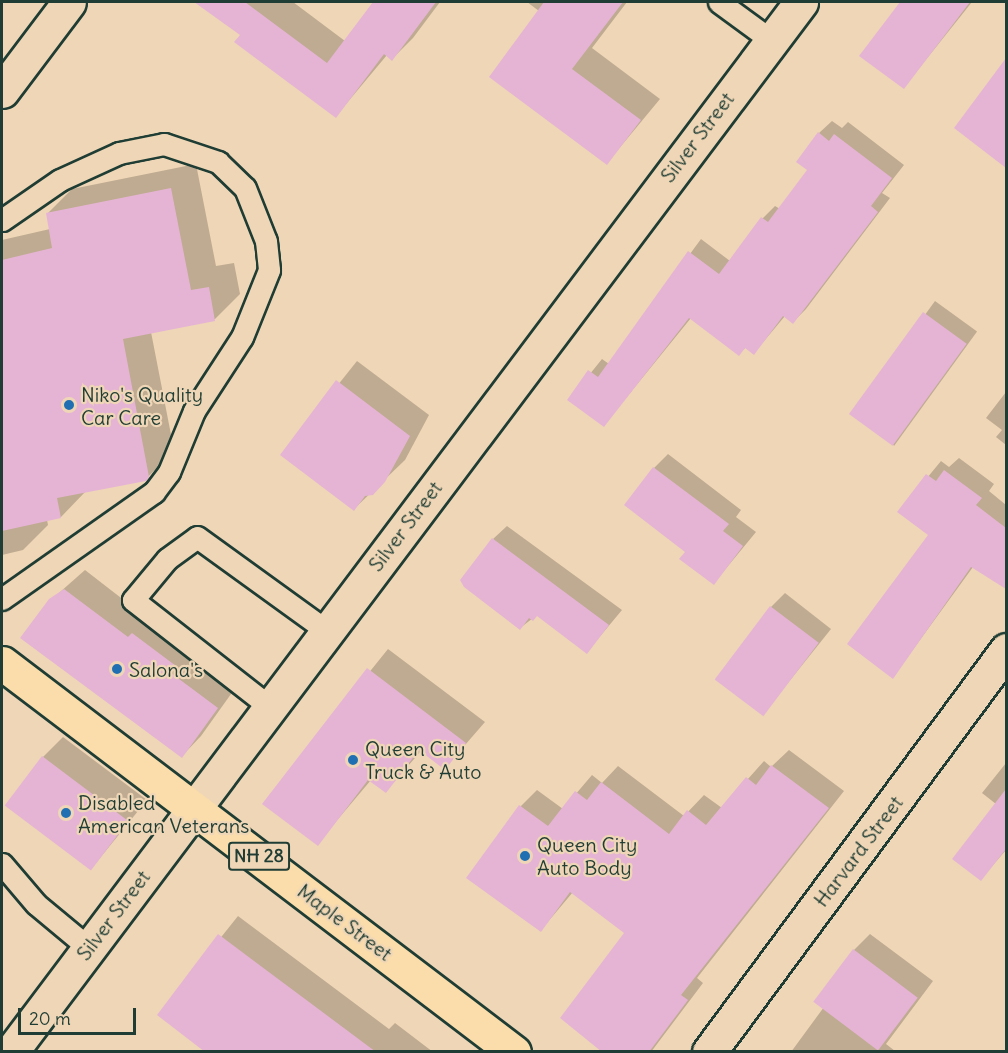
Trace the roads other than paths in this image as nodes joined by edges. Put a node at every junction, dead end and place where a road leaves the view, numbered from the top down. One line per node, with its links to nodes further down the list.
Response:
1 (69, 2): 5 (street)
2 (719, 2): 4 (lane)
3 (801, 2): 4 (street, Silver Street)
4 (771, 40): 8 (street, Silver Street)
5 (2, 91)
6 (2, 220): 7 (lane)
7 (2, 598)
8 (327, 631): 11 (street, Silver Street); 11 (lane)
9 (1006, 650): 17 (street, Harvard Street)
10 (2, 663): 12 (main road, Maple Street / NH 28)
11 (270, 707): 12 (street, Silver Street)
12 (194, 807): 14 (street, Silver Street); 16 (main road, Maple Street / NH 28)
13 (2, 864): 14 (lane)
14 (89, 948): 15 (street, Silver Street)
15 (11, 1052)
16 (514, 1052)
17 (709, 1052)

